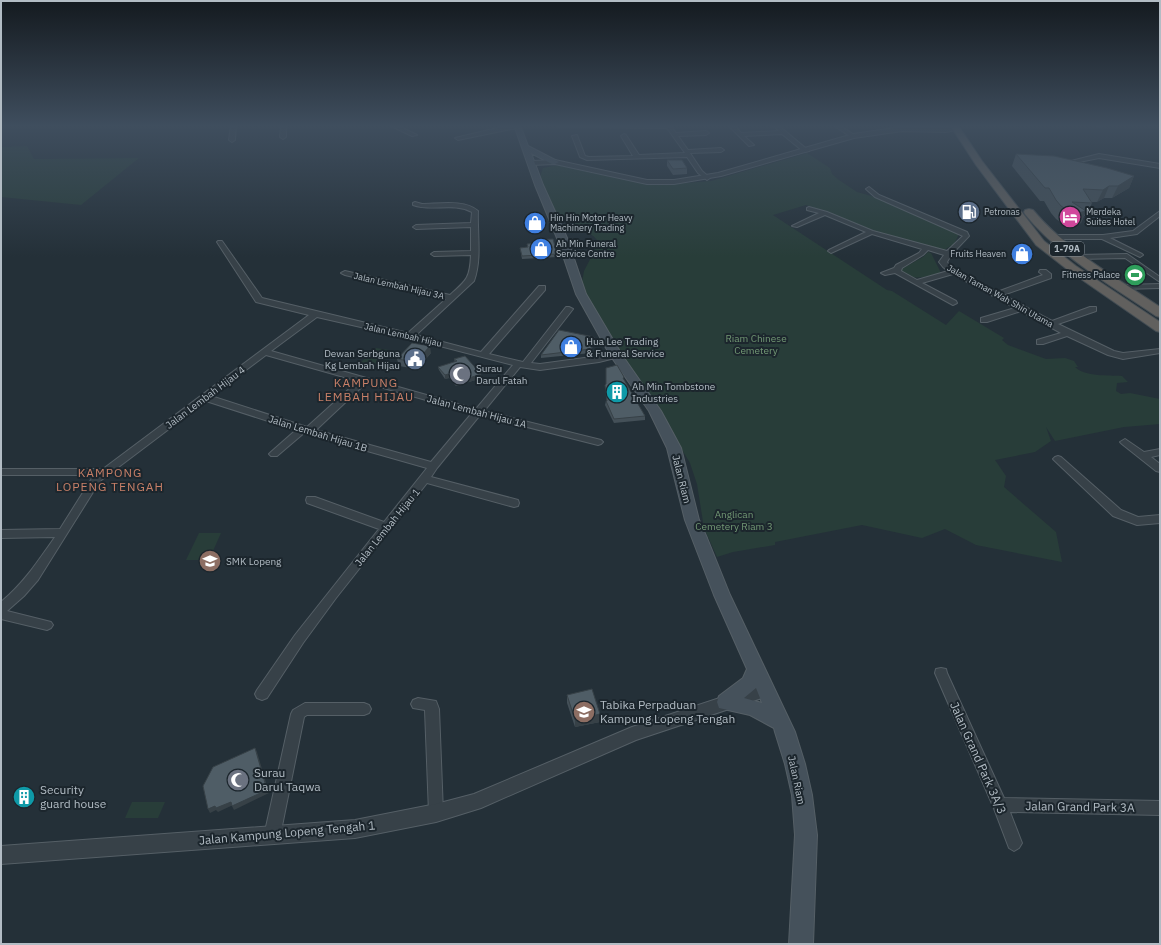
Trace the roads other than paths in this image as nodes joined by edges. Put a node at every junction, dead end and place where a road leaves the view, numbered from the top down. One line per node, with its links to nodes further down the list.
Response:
1 (533, 169): 59 (main road, Jalan Riam)
2 (589, 169): 9 (street)
3 (698, 169): 9 (street)
4 (740, 169): 9 (street)
5 (984, 169): 8 (highway)
6 (988, 169): 8 (highway, 1-79A)
7 (997, 169): 19 (highway, 1-79A)
8 (991, 177): 37 (highway)
9 (707, 178)
10 (869, 189): 26 (street)
11 (415, 204): 15 (street)
12 (809, 209): 13 (street, Jalan Taman Wah Shin Utama)
13 (825, 213): 16 (street); 18 (street, Jalan Taman Wah Shin Utama)
14 (1160, 213): 20 (street)
15 (474, 225): 17 (street); 24 (street)
16 (795, 226)
17 (416, 227)
18 (871, 232): 22 (street, Jalan Taman Wah Shin Utama); 23 (street)
19 (1052, 237): 20 (street); 28 (highway, 1-79A)
20 (1103, 237): 27 (street)
21 (220, 242): 49 (street, Jalan Lembah Hijau)
22 (926, 249): 26 (street, Jalan Taman Wah Shin Utama); 29 (street)
23 (831, 251)
24 (474, 253): 25 (street); 42 (street)
25 (434, 254)
26 (948, 254): 30 (street, Jalan Taman Wah Shin Utama)
27 (1140, 254)
28 (1078, 257): 34 (highway, 1-79A); 35 (street)
29 (897, 270): 33 (street); 36 (street)
30 (954, 272): 36 (street); 41 (street, Jalan Taman Wah Shin Utama)
31 (1043, 272): 41 (street)
32 (345, 273): 42 (street, Jalan Lembah Hijau 3A)
33 (885, 273)
34 (1112, 280): 37 (highway); 40 (highway, 1-79A)
35 (1160, 280)
36 (917, 282): 44 (street)
37 (1098, 286): 43 (highway)
38 (1160, 286): 40 (street)
39 (542, 288): 58 (street)
40 (1126, 289): 43 (highway); 48 (highway, 1-79A)
41 (997, 294): 45 (street, Jalan Taman Wah Shin Utama)
42 (452, 298): 54 (street)
43 (1117, 299): 52 (highway)
44 (953, 303)
45 (1022, 308): 50 (street); 51 (street, Jalan Taman Wah Shin Utama)
46 (570, 309): 60 (street, Jalan Lembah Hijau 1)
47 (1093, 309): 51 (street)
48 (1160, 313)
49 (314, 315): 54 (street, Jalan Lembah Hijau); 57 (street, Jalan Lembah Hijau 4)
50 (984, 320)
51 (1052, 324): 53 (street, Jalan Taman Wah Shin Utama)
52 (1160, 328)
53 (1068, 333): 55 (street); 56 (street, Jalan Taman Wah Shin Utama)
54 (410, 336): 58 (street, Jalan Lembah Hijau)
55 (1040, 342)
56 (1160, 351)
57 (264, 352): 61 (street, Jalan Lembah Hijau 1A); 62 (street, Jalan Lembah Hijau 4)
58 (484, 355): 60 (street, Jalan Lembah Hijau)
59 (616, 355): 60 (street, Jalan Lembah Hijau); 85 (main road, Jalan Riam)
60 (522, 365): 63 (street, Jalan Lembah Hijau 1)
61 (362, 381): 63 (street, Jalan Lembah Hijau 1A); 64 (street)
62 (204, 397): 64 (street, Jalan Lembah Hijau 1B); 74 (street, Jalan Lembah Hijau 4)
63 (478, 412): 65 (street, Jalan Lembah Hijau 1A); 71 (street, Jalan Lembah Hijau 1)
64 (306, 430): 68 (street); 71 (street, Jalan Lembah Hijau 1B)
65 (598, 442)
66 (1126, 442): 69 (street)
67 (1160, 452): 69 (street)
68 (274, 454)
69 (1143, 455): 72 (street)
70 (1058, 459): 78 (street)
71 (433, 466): 75 (street, Jalan Lembah Hijau 1)
72 (1160, 469)
73 (1, 472): 74 (street)
74 (100, 475): 80 (street)
75 (425, 479): 77 (street); 79 (street, Jalan Lembah Hijau 1)
76 (311, 500): 79 (street)
77 (514, 503)
78 (1160, 519)
79 (386, 527): 88 (street, Jalan Lembah Hijau 1)
80 (63, 533): 81 (street); 82 (street)
81 (1, 534)
82 (1, 609)
83 (1, 614): 84 (street)
84 (47, 624)
85 (756, 669): 87 (main road, Jalan Riam); 89 (main road)
86 (940, 673): 93 (street, Jalan Grand Park 3A/3)
87 (765, 690): 89 (street, Jalan Kampung Lopeng Tengah 1); 92 (main road, Jalan Riam)
88 (262, 694)
89 (726, 702): 92 (main road); 95 (street, Jalan Kampung Lopeng Tengah 1)
90 (418, 704): 95 (street)
91 (364, 709): 96 (street)
92 (780, 722): 99 (main road, Jalan Riam)
93 (1000, 805): 94 (street, Jalan Grand Park 3A); 97 (street, Jalan Grand Park 3A/3)
94 (1160, 808)
95 (436, 813): 96 (street, Jalan Kampung Lopeng Tengah 1)
96 (272, 836): 98 (street, Jalan Kampung Lopeng Tengah 1)
97 (1014, 843)
98 (1, 855)
99 (802, 943)

